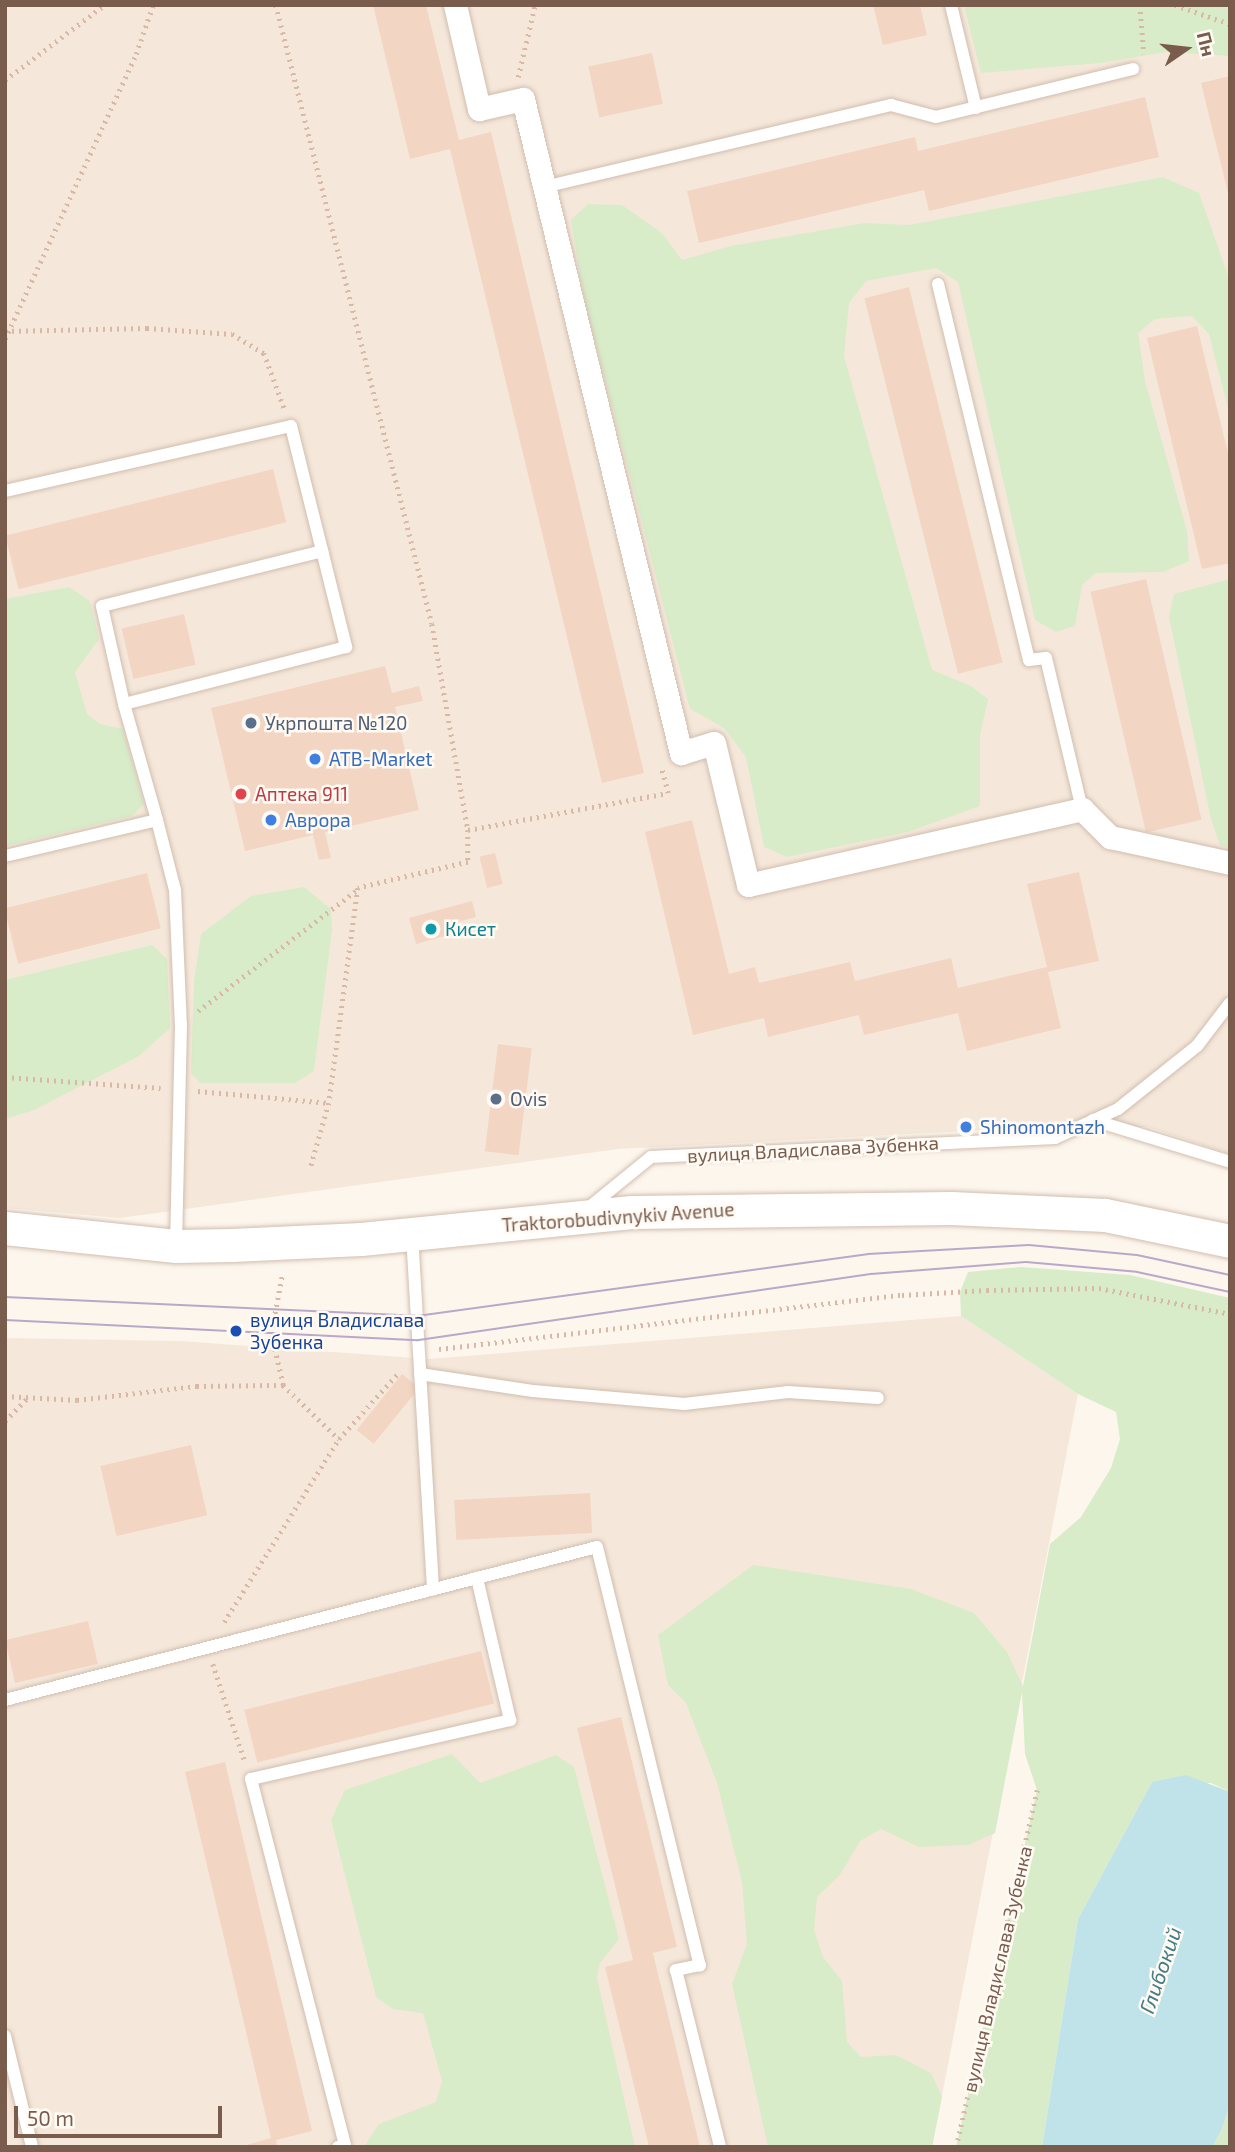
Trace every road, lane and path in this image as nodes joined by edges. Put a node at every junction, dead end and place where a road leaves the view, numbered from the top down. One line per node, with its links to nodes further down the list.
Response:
1 (104, 5): 11 (path)
2 (153, 5): 16 (path)
3 (276, 5): 25 (path)
4 (455, 5): 12 (street)
5 (534, 5): 12 (path)
6 (951, 5): 13 (lane)
7 (1140, 5): 10 (path)
8 (1175, 5): 9 (path)
9 (1230, 24)
10 (1133, 69): 13 (lane)
11 (5, 80)
12 (512, 102): 14 (street)
13 (976, 108): 14 (lane)
14 (544, 187): 23 (street)
15 (938, 284): 23 (lane)
16 (7, 331): 17 (path); 18 (path)
17 (5, 339)
18 (291, 426): 19 (lane); 20 (lane)
19 (5, 491)
20 (322, 551): 21 (lane); 21 (lane)
21 (124, 704): 24 (lane)
22 (661, 766): 25 (path)
23 (1082, 809): 27 (street)
24 (157, 820): 26 (lane); 30 (lane)
25 (468, 830): 28 (path)
26 (5, 856)
27 (1230, 863)
28 (358, 888): 30 (path); 33 (path)
29 (1230, 1003): 31 (lane, вулиця Владислава Зубенка)
30 (181, 1025): 38 (lane)
31 (1093, 1120): 32 (lane); 34 (lane, вулиця Владислава Зубенка)
32 (1230, 1162)
33 (311, 1167)
34 (579, 1217): 36 (main road, Traktorobudivnykiv Avenue); 37 (main road, Traktorobudivnykiv Avenue)
35 (5, 1228): 38 (main road, Traktorobudivnykiv Avenue)
36 (412, 1235): 38 (main road, Traktorobudivnykiv Avenue); 41 (lane)
37 (1230, 1241)
38 (176, 1246)
39 (282, 1276): 43 (path)
40 (1230, 1314): 41 (path)
41 (419, 1351): 42 (lane); 48 (path)
42 (420, 1374): 46 (lane); 50 (lane)
43 (284, 1385): 45 (path); 48 (path)
44 (5, 1396): 45 (path)
45 (28, 1397): 47 (path)
46 (878, 1398)
47 (5, 1421)
48 (339, 1439): 51 (path)
49 (477, 1578): 50 (lane); 53 (lane); 58 (lane)
50 (433, 1589): 51 (lane)
51 (208, 1648): 52 (lane); 53 (path)
52 (5, 1700)
53 (251, 1779): 57 (lane)
54 (1037, 1790): 59 (path, вулиця Владислава Зубенка)
55 (5, 2036): 56 (lane)
56 (32, 2147)
57 (338, 2147)
58 (720, 2147)
59 (956, 2147)

